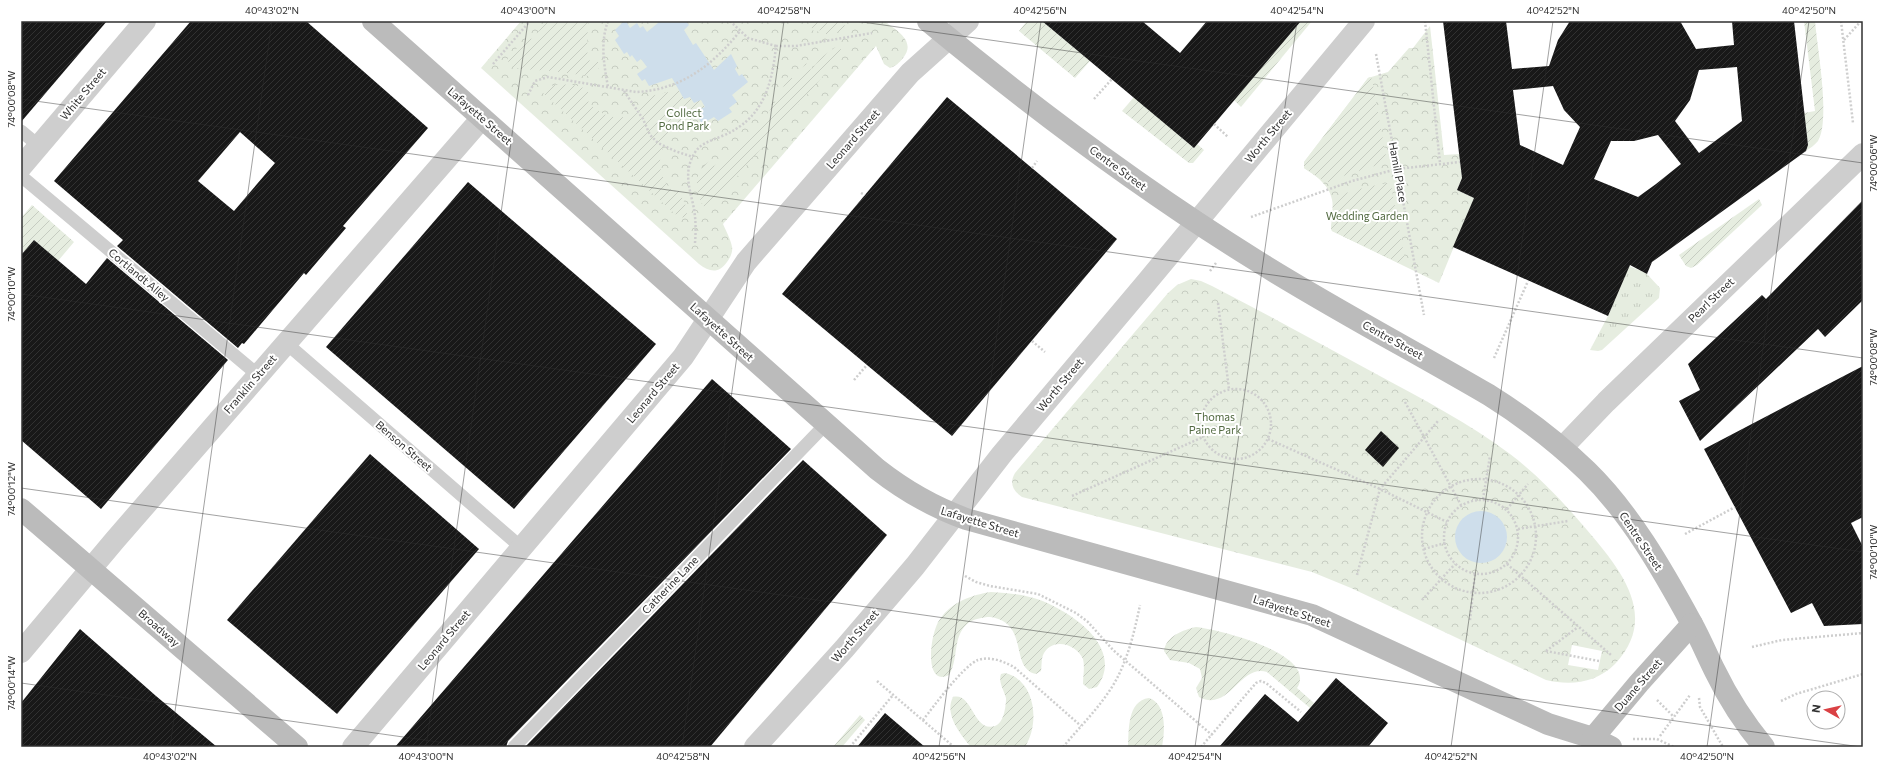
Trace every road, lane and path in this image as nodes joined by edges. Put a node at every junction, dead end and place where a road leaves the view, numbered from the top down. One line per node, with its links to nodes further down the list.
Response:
1 (145, 21): 29 (street, White Street)
2 (373, 21): 24 (main road, Lafayette Street)
3 (530, 21): 18 (path)
4 (608, 21): 20 (path)
5 (730, 21): 12 (path)
6 (928, 21): 14 (main road, Centre Street)
7 (968, 21): 14 (street, Leonard Street)
8 (1364, 21): 42 (street, Worth Street)
9 (1425, 21): 34 (path)
10 (1841, 21): 15 (path)
11 (1861, 21): 15 (path)
12 (740, 31): 16 (path); 21 (path)
13 (872, 33): 16 (path)
14 (949, 38): 42 (main road, Centre Street); 47 (street, Leonard Street)
15 (1843, 40): 26 (path)
16 (776, 46): 31 (path)
17 (1376, 54): 37 (path, Hamill Place)
18 (493, 64)
19 (1112, 79): 23 (path)
20 (608, 88): 21 (path); 22 (path)
21 (624, 90): 31 (path)
22 (528, 95)
23 (1094, 99)
24 (482, 118): 47 (main road, Lafayette Street); 49 (street, Franklin Street)
25 (1214, 124): 28 (path)
26 (1853, 124)
27 (21, 131): 29 (lane)
28 (1228, 137)
29 (39, 146): 35 (street, White Street)
30 (1863, 154): 62 (street, Pearl Street)
31 (693, 157): 43 (path)
32 (1037, 161): 36 (path)
33 (1460, 162): 34 (path)
34 (1440, 163): 37 (path)
35 (21, 167)
36 (1032, 168)
37 (1397, 169): 41 (path); 46 (path, Hamill Place)
38 (21, 176): 53 (lane, Cortlandt Alley)
39 (861, 193): 40 (path)
40 (865, 195)
41 (1251, 217)
42 (1196, 222): 62 (main road, Centre Street); 76 (street, Worth Street)
43 (695, 243)
44 (1528, 281): 51 (path)
45 (1218, 303): 55 (path)
46 (1424, 315)
47 (708, 320): 58 (main road, Lafayette Street); 83 (street, Leonard Street)
48 (1032, 341): 50 (path)
49 (286, 343): 53 (street, Franklin Street); 83 (lane, Benson Street)
50 (1045, 352)
51 (1494, 358)
52 (867, 365): 54 (path)
53 (258, 375): 87 (street, Franklin Street)
54 (854, 380)
55 (1229, 389): 59 (path); 61 (path)
56 (1404, 402): 60 (path)
57 (1438, 421): 60 (path)
58 (826, 424): 76 (main road, Lafayette Street); 120 (lane, Catherine Lane)
59 (1203, 437): 61 (path); 69 (path)
60 (1424, 438): 66 (path); 67 (path)
61 (1268, 439): 67 (path)
62 (1562, 448): 97 (main road, Centre Street)
63 (1490, 456): 64 (path)
64 (1486, 480): 66 (path); 68 (path); 70 (path)
65 (1528, 484): 68 (path)
66 (1451, 486): 71 (path); 75 (path)
67 (1380, 489): 75 (path); 89 (path)
68 (1519, 495): 74 (path); 79 (path)
69 (1072, 496)
70 (1483, 499): 71 (path); 74 (path)
71 (1461, 505): 78 (path)
72 (1735, 508): 81 (path)
73 (21, 509): 87 (main road, Broadway)
74 (1506, 509): 80 (path)
75 (1428, 513): 78 (path); 84 (path)
76 (954, 515): 117 (main road, Lafayette Street); 121 (street, Worth Street)
77 (1568, 520): 79 (path)
78 (1447, 522): 82 (path)
79 (1536, 526): 80 (path); 90 (path)
80 (1518, 529): 86 (path)
81 (1685, 534)
82 (1445, 544): 84 (path); 85 (path)
83 (522, 548): 119 (street, Leonard Street)
84 (1424, 549): 92 (path)
85 (1455, 564): 88 (path); 92 (path)
86 (1507, 564): 88 (path); 90 (path)
87 (91, 568): 101 (street, Franklin Street); 118 (main road, Broadway)
88 (1475, 574): 93 (path)
89 (1357, 575)
90 (1520, 575): 93 (path); 98 (path)
91 (965, 576): 103 (path)
92 (1442, 578): 93 (path); 94 (path)
93 (1473, 593): 96 (path)
94 (1422, 600)
95 (1140, 605): 103 (path)
96 (1470, 620)
97 (1692, 624): 117 (main road, Duane Street); 126 (main road, Centre Street)
98 (1578, 628): 102 (path); 104 (path)
99 (1863, 633): 100 (path)
100 (1752, 647)
101 (21, 652)
102 (1610, 655)
103 (1125, 660): 114 (path); 115 (path)
104 (1599, 661)
105 (1863, 674): 109 (path)
106 (877, 682): 107 (path)
107 (893, 695): 113 (path); 122 (path)
108 (1690, 695): 112 (path)
109 (1781, 701)
110 (1662, 705): 112 (path)
111 (1301, 712): 115 (path)
112 (1674, 717): 116 (path)
113 (923, 720): 114 (path); 123 (path)
114 (1081, 726): 124 (path)
115 (1212, 734): 125 (path)
116 (1660, 736)
117 (1596, 744)
118 (296, 747)
119 (353, 747)
120 (514, 747)
121 (755, 747)
122 (850, 747)
123 (954, 747)
124 (1063, 747)
125 (1201, 747)
126 (1764, 747)

